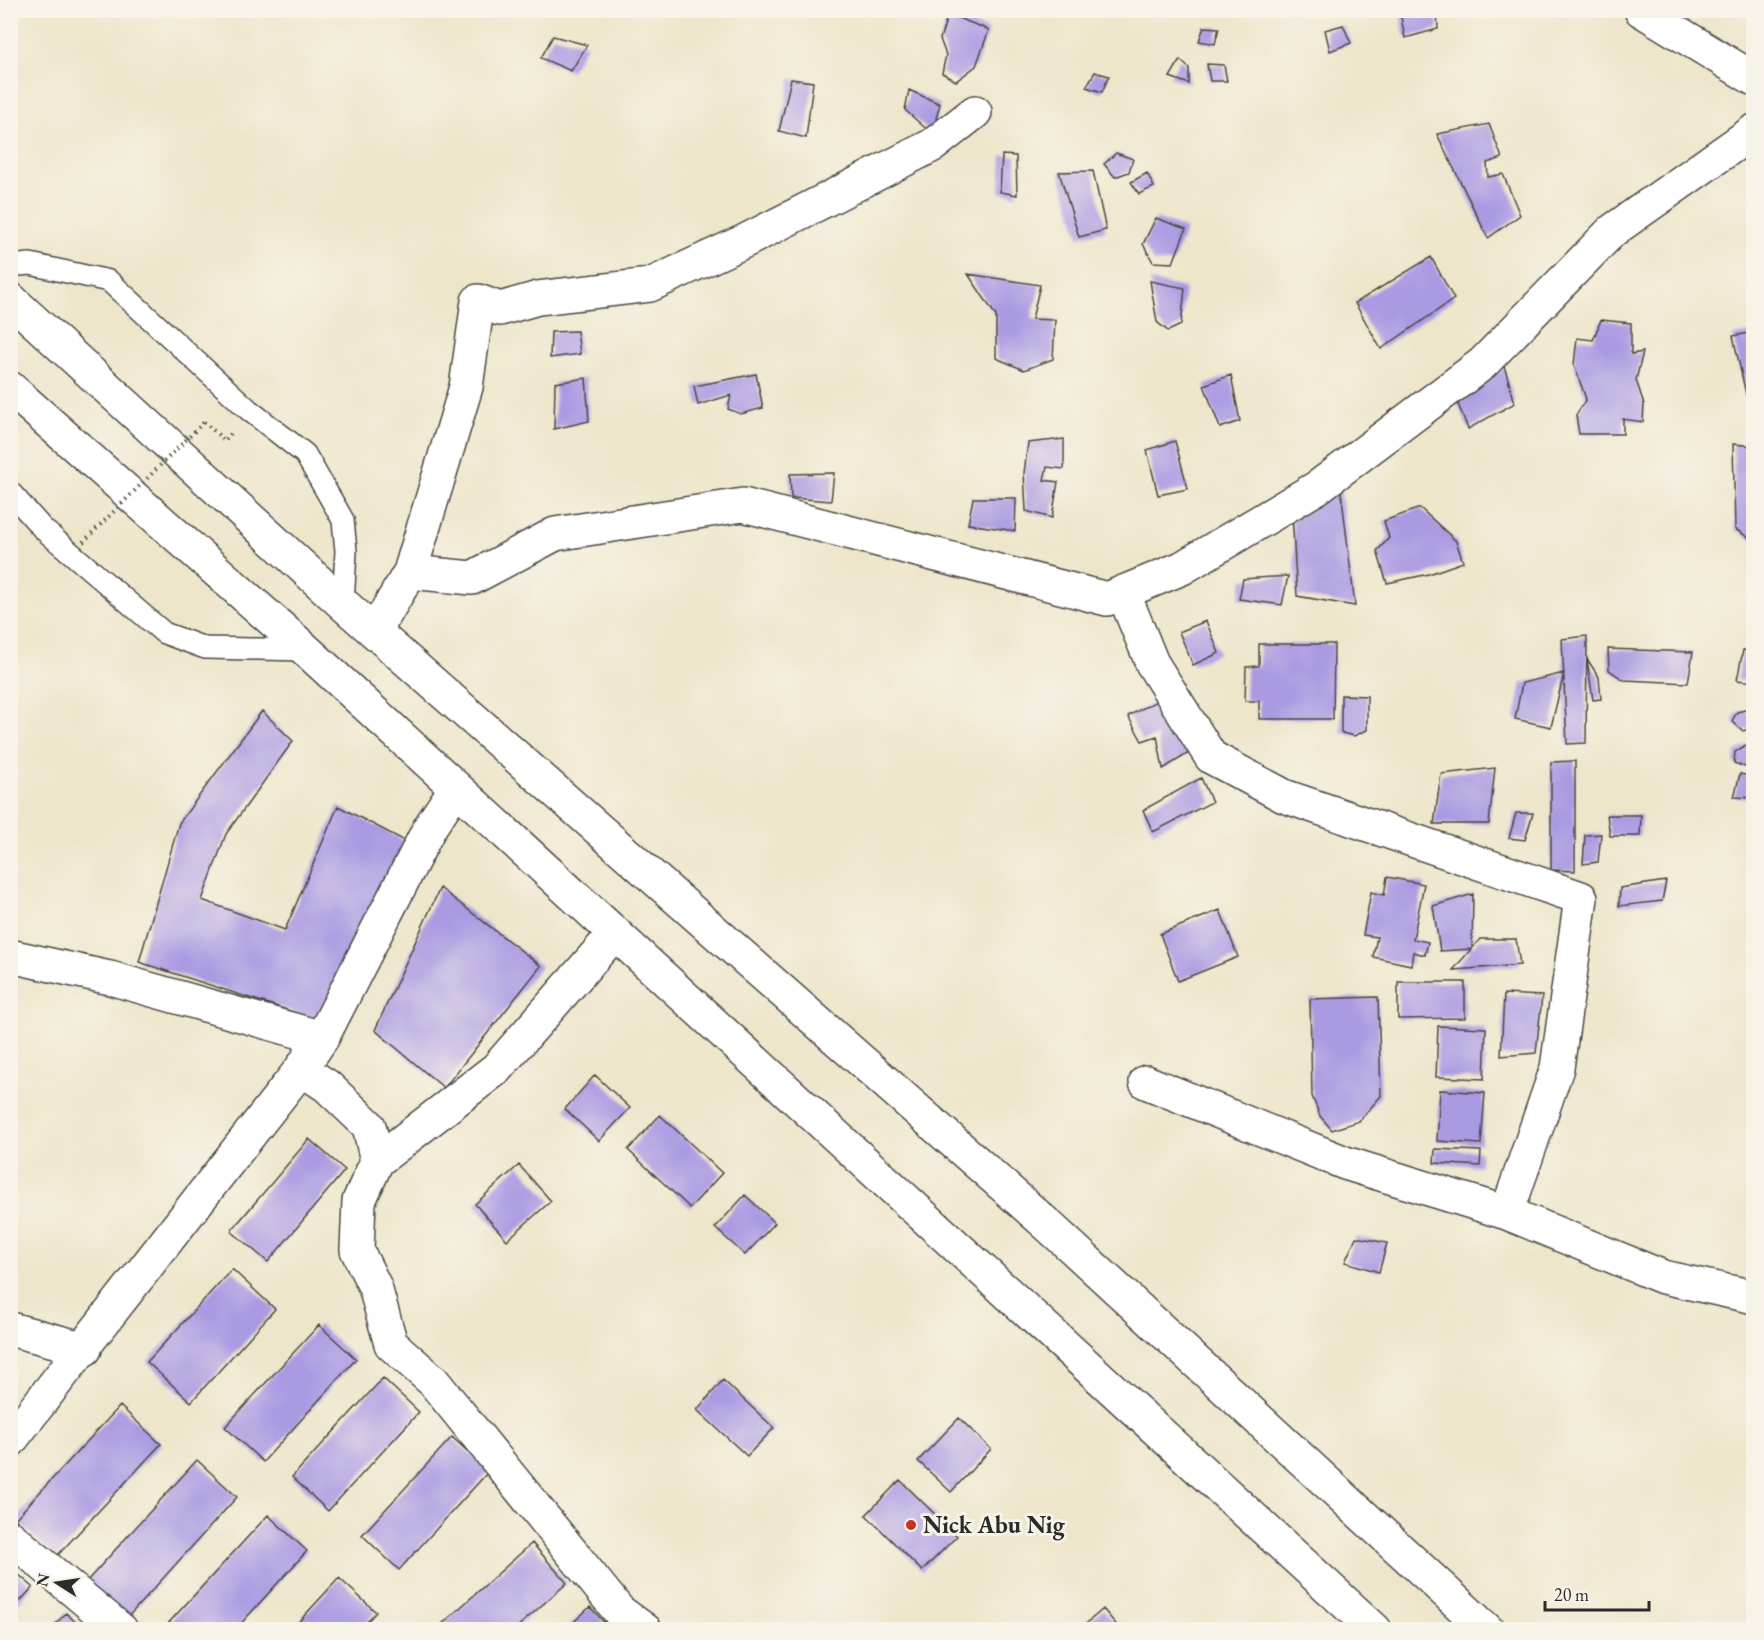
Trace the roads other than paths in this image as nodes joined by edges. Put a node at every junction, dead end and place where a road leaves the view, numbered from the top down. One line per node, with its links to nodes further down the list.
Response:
1 (1641, 10): 2 (main road)
2 (1754, 79)
3 (975, 112): 9 (main road)
4 (1754, 131): 10 (main road)
5 (10, 266): 11 (lane)
6 (10, 299): 11 (main road)
7 (10, 388): 13 (main road)
8 (10, 492): 13 (lane)
9 (410, 572): 10 (main road); 12 (main road)
10 (1123, 592): 21 (main road)
11 (343, 604): 12 (main road)
12 (375, 631): 30 (main road)
13 (306, 650): 14 (main road)
14 (456, 788): 15 (main road); 17 (main road)
15 (615, 933): 20 (main road); 29 (main road)
16 (10, 956): 17 (main road)
17 (322, 1038): 18 (main road)
18 (301, 1069): 20 (main road); 24 (main road)
19 (1146, 1082): 21 (main road)
20 (377, 1161): 28 (main road)
21 (1507, 1213): 22 (main road)
22 (1754, 1297)
23 (10, 1329): 24 (main road)
24 (85, 1349): 25 (main road)
25 (10, 1441)
26 (10, 1537): 27 (main road)
27 (121, 1629)
28 (645, 1629)
29 (1375, 1629)
30 (1487, 1629)

